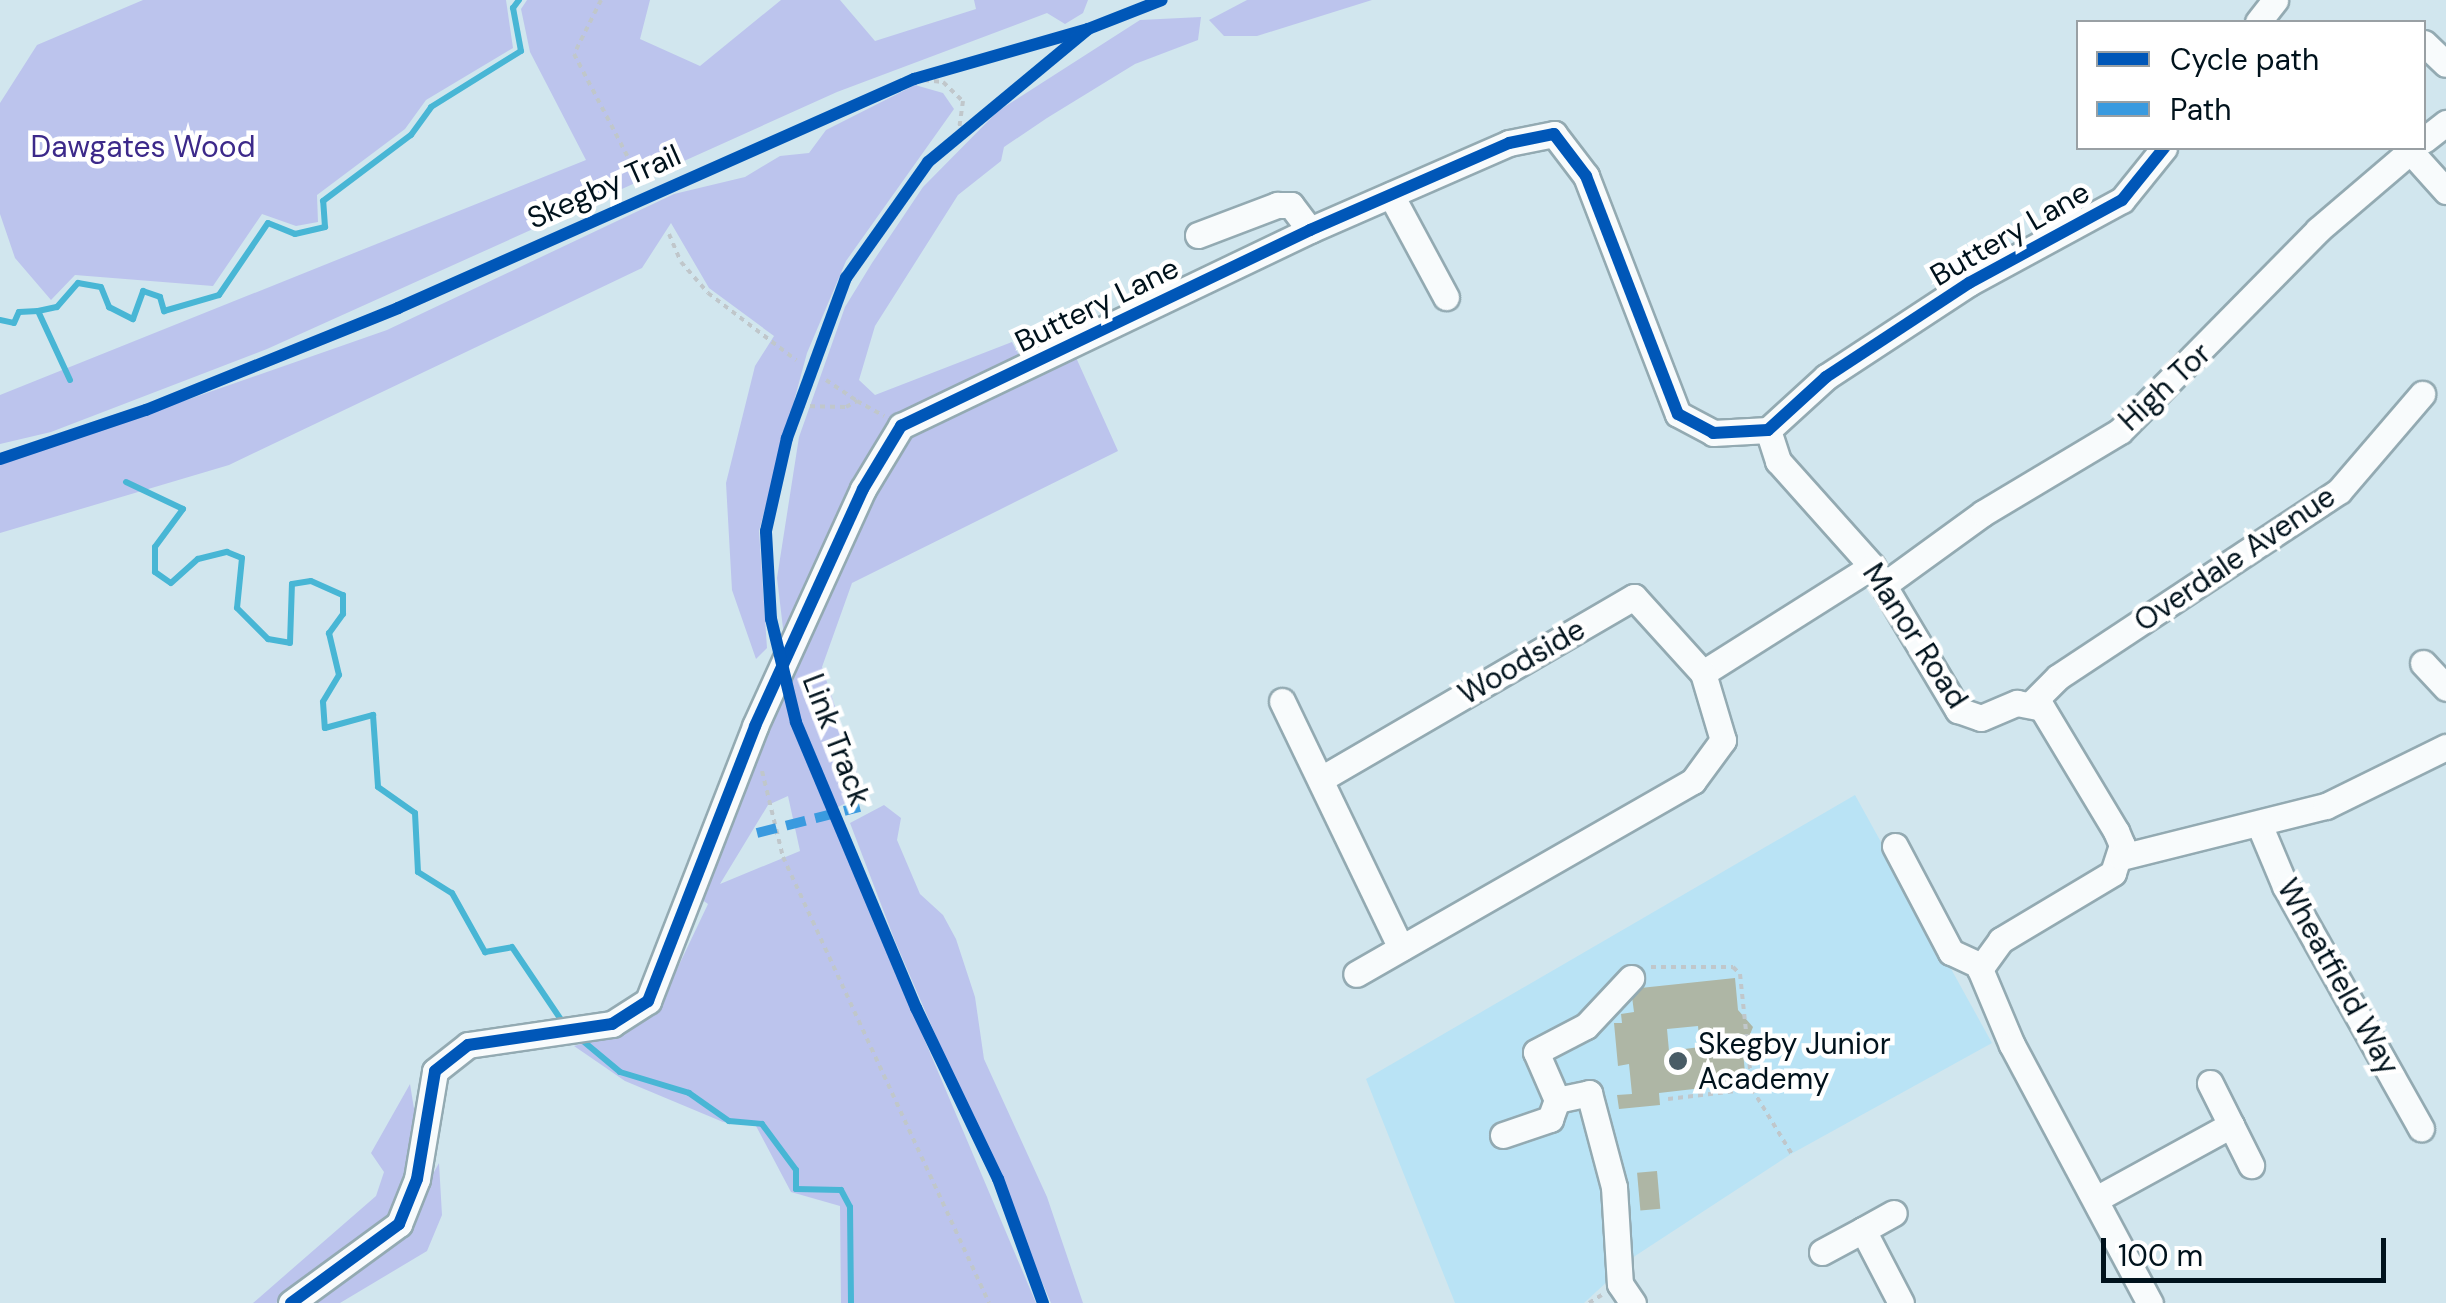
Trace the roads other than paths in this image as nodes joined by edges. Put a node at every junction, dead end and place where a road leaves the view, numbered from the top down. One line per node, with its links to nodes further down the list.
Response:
1 (2275, 0): 2 (street)
2 (2260, 20)
3 (2426, 46): 4 (street)
4 (2446, 64)
5 (2446, 123): 6 (street, High Tor)
6 (2426, 138)
7 (2162, 150): 16 (street, Buttery Lane)
8 (2411, 150): 17 (street, High Tor)
9 (2419, 150): 10 (street)
10 (2446, 190)
11 (1392, 195): 12 (street, Buttery Lane); 14 (street); 16 (street, Buttery Lane)
12 (1310, 230): 13 (street); 43 (street, Buttery Lane)
13 (1198, 235)
14 (1446, 297)
15 (2422, 394): 22 (street, Overdale Avenue)
16 (1768, 430): 17 (street, Manor Road)
17 (1878, 575): 19 (street); 22 (street, Manor Road)
18 (2422, 663): 20 (street)
19 (1703, 673): 24 (street, Woodside); 28 (street, Woodside)
20 (2446, 688)
21 (1282, 702): 24 (street)
22 (2032, 704): 27 (street)
23 (2446, 747): 25 (street)
24 (1321, 779): 28 (street)
25 (2259, 824): 27 (street); 35 (street, Wheatfield Way)
26 (1895, 846): 29 (street)
27 (2121, 858): 29 (street)
28 (1401, 948): 30 (street, Woodside)
29 (1980, 966): 38 (street)
30 (1356, 974)
31 (1631, 978): 33 (street)
32 (2210, 1083): 34 (street)
33 (1558, 1100): 36 (street); 42 (street)
34 (2231, 1126): 37 (street); 38 (street)
35 (2421, 1128)
36 (1504, 1135)
37 (2251, 1165)
38 (2096, 1200): 45 (street)
39 (1894, 1213): 40 (street)
40 (1862, 1230): 41 (street); 44 (street)
41 (1822, 1252)
42 (1626, 1293)
43 (292, 1303)
44 (1901, 1303)
45 (2150, 1303)

